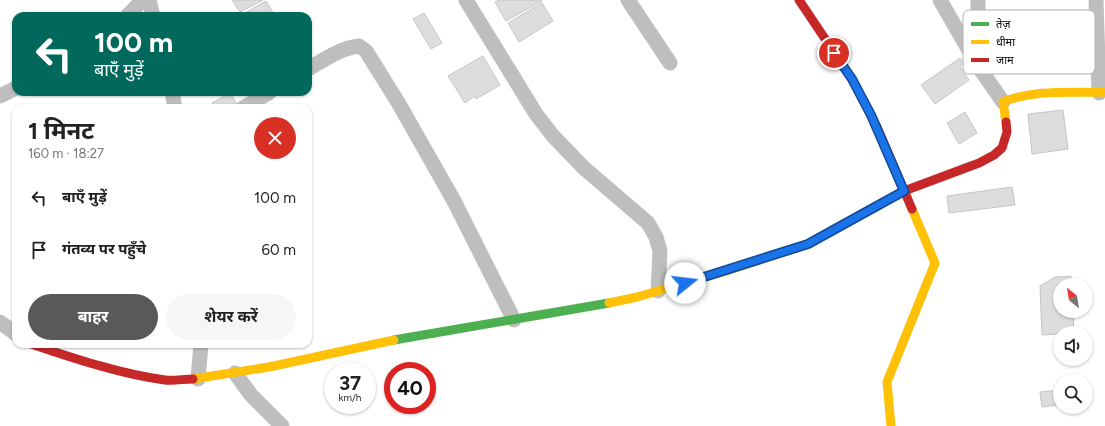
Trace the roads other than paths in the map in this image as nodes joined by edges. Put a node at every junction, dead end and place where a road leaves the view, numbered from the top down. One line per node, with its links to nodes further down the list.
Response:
1 (143, 0): 8 (street)
2 (149, 0): 9 (street)
3 (466, 0): 21 (street)
4 (628, 0): 11 (street)
5 (798, 0): 20 (street)
6 (940, 0): 10 (street)
7 (1096, 0): 15 (street)
8 (131, 12)
9 (152, 12)
10 (963, 40)
11 (670, 63)
12 (312, 67): 22 (street)
13 (984, 74): 18 (street)
14 (12, 90): 16 (street)
15 (1102, 92): 18 (street)
16 (0, 96)
17 (263, 96): 19 (street)
18 (1003, 102): 20 (street)
19 (249, 104)
20 (904, 191): 21 (street); 30 (street)
21 (658, 291): 22 (street)
22 (514, 320): 27 (street)
23 (0, 322): 24 (street)
24 (12, 331)
25 (43, 348): 28 (street)
26 (201, 348): 28 (street)
27 (234, 373): 28 (street); 29 (street)
28 (198, 379)
29 (282, 426)
30 (891, 426)

